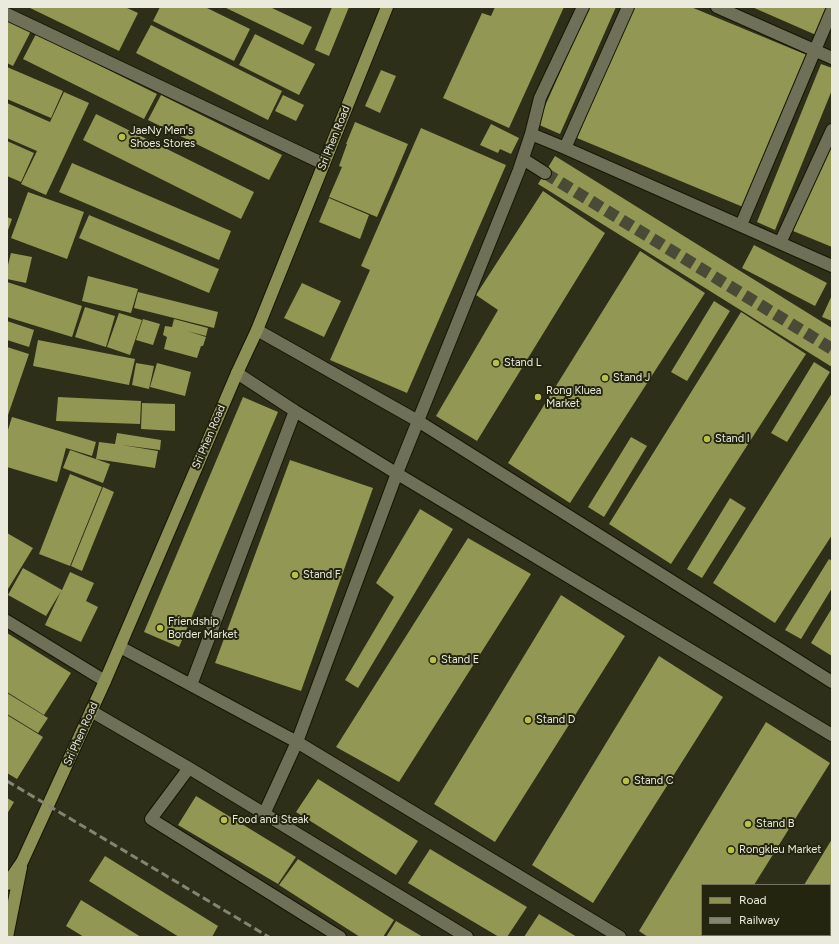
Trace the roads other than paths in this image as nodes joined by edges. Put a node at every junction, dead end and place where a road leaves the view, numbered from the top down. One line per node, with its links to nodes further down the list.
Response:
1 (387, 7): 13 (main road, Sri Phen Road)
2 (583, 7): 10 (street)
3 (628, 7): 11 (street)
4 (717, 7): 7 (street)
5 (832, 10): 7 (street)
6 (7, 14): 13 (street)
7 (814, 50): 8 (street); 15 (street)
8 (832, 58)
9 (832, 130): 16 (street)
10 (531, 134): 11 (street); 12 (street)
11 (565, 148): 15 (street)
12 (522, 159): 14 (street); 21 (street)
13 (324, 164): 18 (main road, Sri Phen Road)
14 (545, 172)
15 (741, 225): 16 (street)
16 (780, 243): 17 (street)
17 (832, 266)
18 (257, 330): 19 (main road, Sri Phen Road); 21 (street)
19 (237, 373): 20 (street); 24 (main road, Sri Phen Road)
20 (295, 411): 22 (street); 27 (street)
21 (418, 421): 22 (street); 26 (street)
22 (397, 473): 29 (street); 30 (street)
23 (7, 621): 25 (street)
24 (120, 647): 25 (main road, Sri Phen Road); 27 (street)
25 (105, 681): 28 (main road, Sri Phen Road)
26 (832, 682)
27 (191, 685): 30 (street)
28 (91, 711): 31 (street); 33 (main road, Sri Phen Road)
29 (832, 735)
30 (297, 742): 32 (street); 39 (street)
31 (189, 768): 32 (street); 37 (street)
32 (264, 814): 38 (street)
33 (22, 862): 34 (main road); 35 (main road, Sri Phen Road); 36 (main road, Sri Phen Road)
34 (7, 877)
35 (7, 884)
36 (7, 937)
37 (340, 937)
38 (467, 937)
39 (620, 937)

